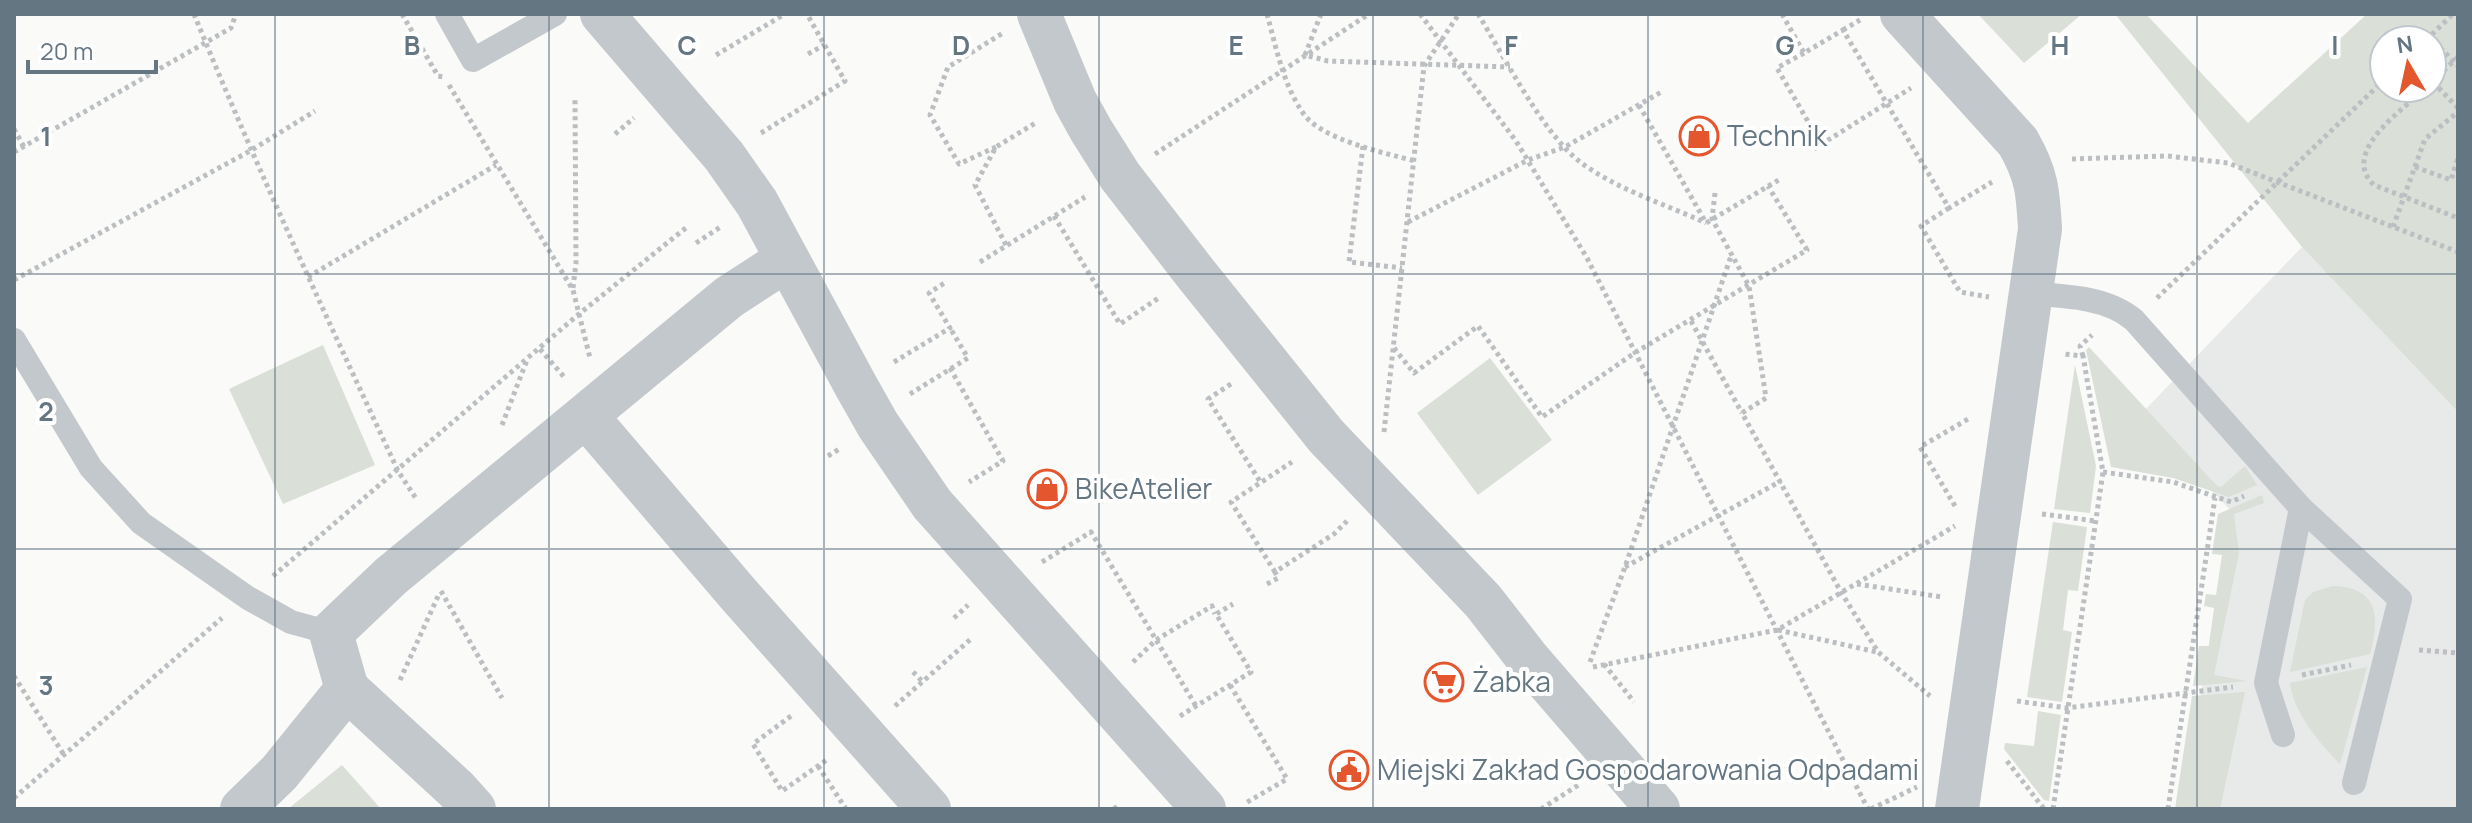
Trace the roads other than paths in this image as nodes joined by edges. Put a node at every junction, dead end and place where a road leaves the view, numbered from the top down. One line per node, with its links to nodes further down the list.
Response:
1 (447, 14): 2 (lane)
2 (555, 14)
3 (602, 14): 6 (street)
4 (1902, 14): 7 (street)
5 (1039, 15): 19 (street)
6 (786, 260): 9 (street); 18 (street)
7 (2030, 299): 10 (lane); 20 (street)
8 (14, 340): 11 (lane)
9 (586, 416): 11 (street); 17 (street)
10 (2301, 508): 13 (lane); 14 (lane)
11 (331, 633): 12 (street)
12 (347, 689): 15 (street); 16 (street)
13 (2283, 735)
14 (2354, 783)
15 (242, 809)
16 (474, 809)
17 (929, 809)
18 (1204, 809)
19 (1658, 809)
20 (1957, 809)

